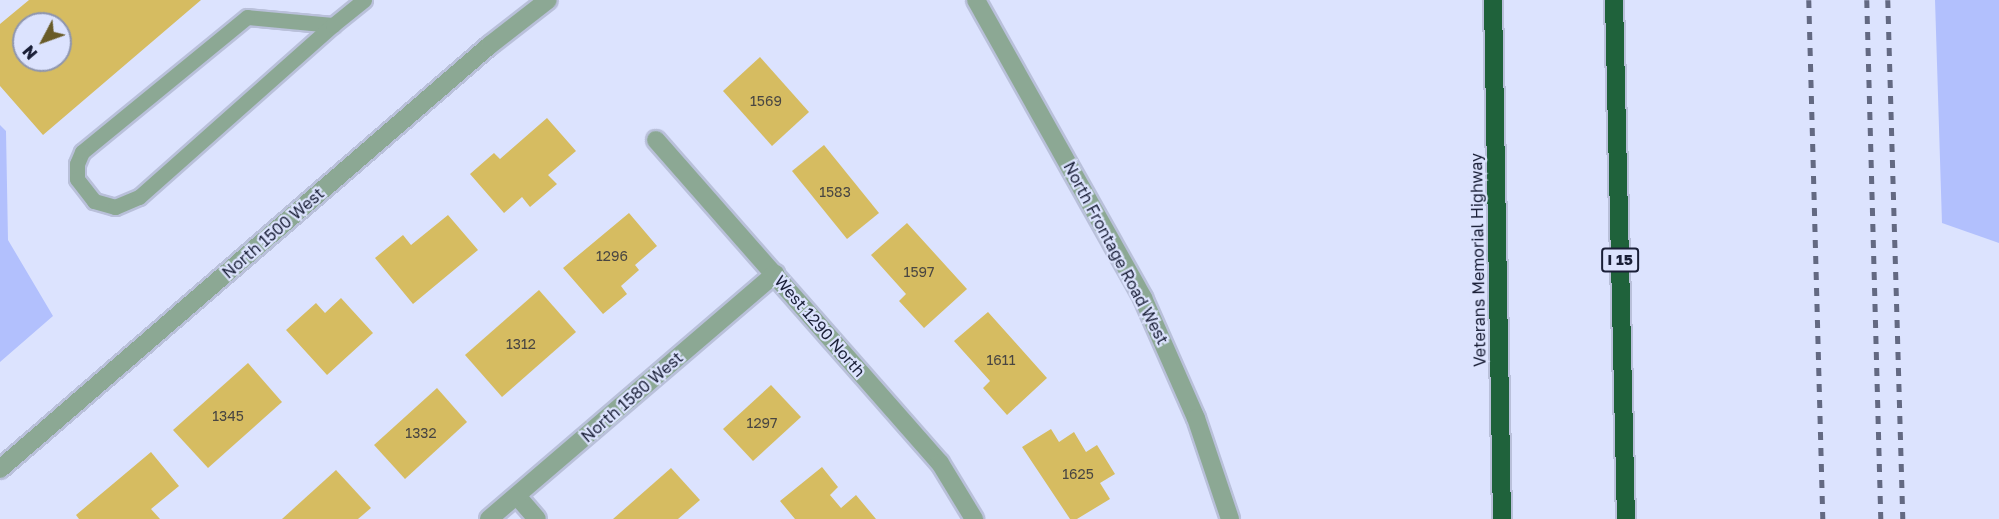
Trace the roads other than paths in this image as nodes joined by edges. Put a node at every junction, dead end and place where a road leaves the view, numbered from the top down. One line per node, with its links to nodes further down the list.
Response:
1 (364, 0): 6 (lane)
2 (548, 0): 9 (street, North 1500 West)
3 (976, 0): 14 (street, North Frontage Road West)
4 (1493, 0): 15 (highway, Veterans Memorial Highway)
5 (1614, 0): 16 (highway, I 15)
6 (333, 25): 6 (lane)
7 (656, 140): 8 (street, West 1290 North)
8 (775, 274): 10 (street, North 1580 West); 13 (street, West 1290 North)
9 (0, 469)
10 (517, 496): 11 (street, North 1580 West); 12 (street)
11 (489, 519)
12 (537, 519)
13 (974, 519)
14 (1230, 519)
15 (1502, 519)
16 (1626, 519)

